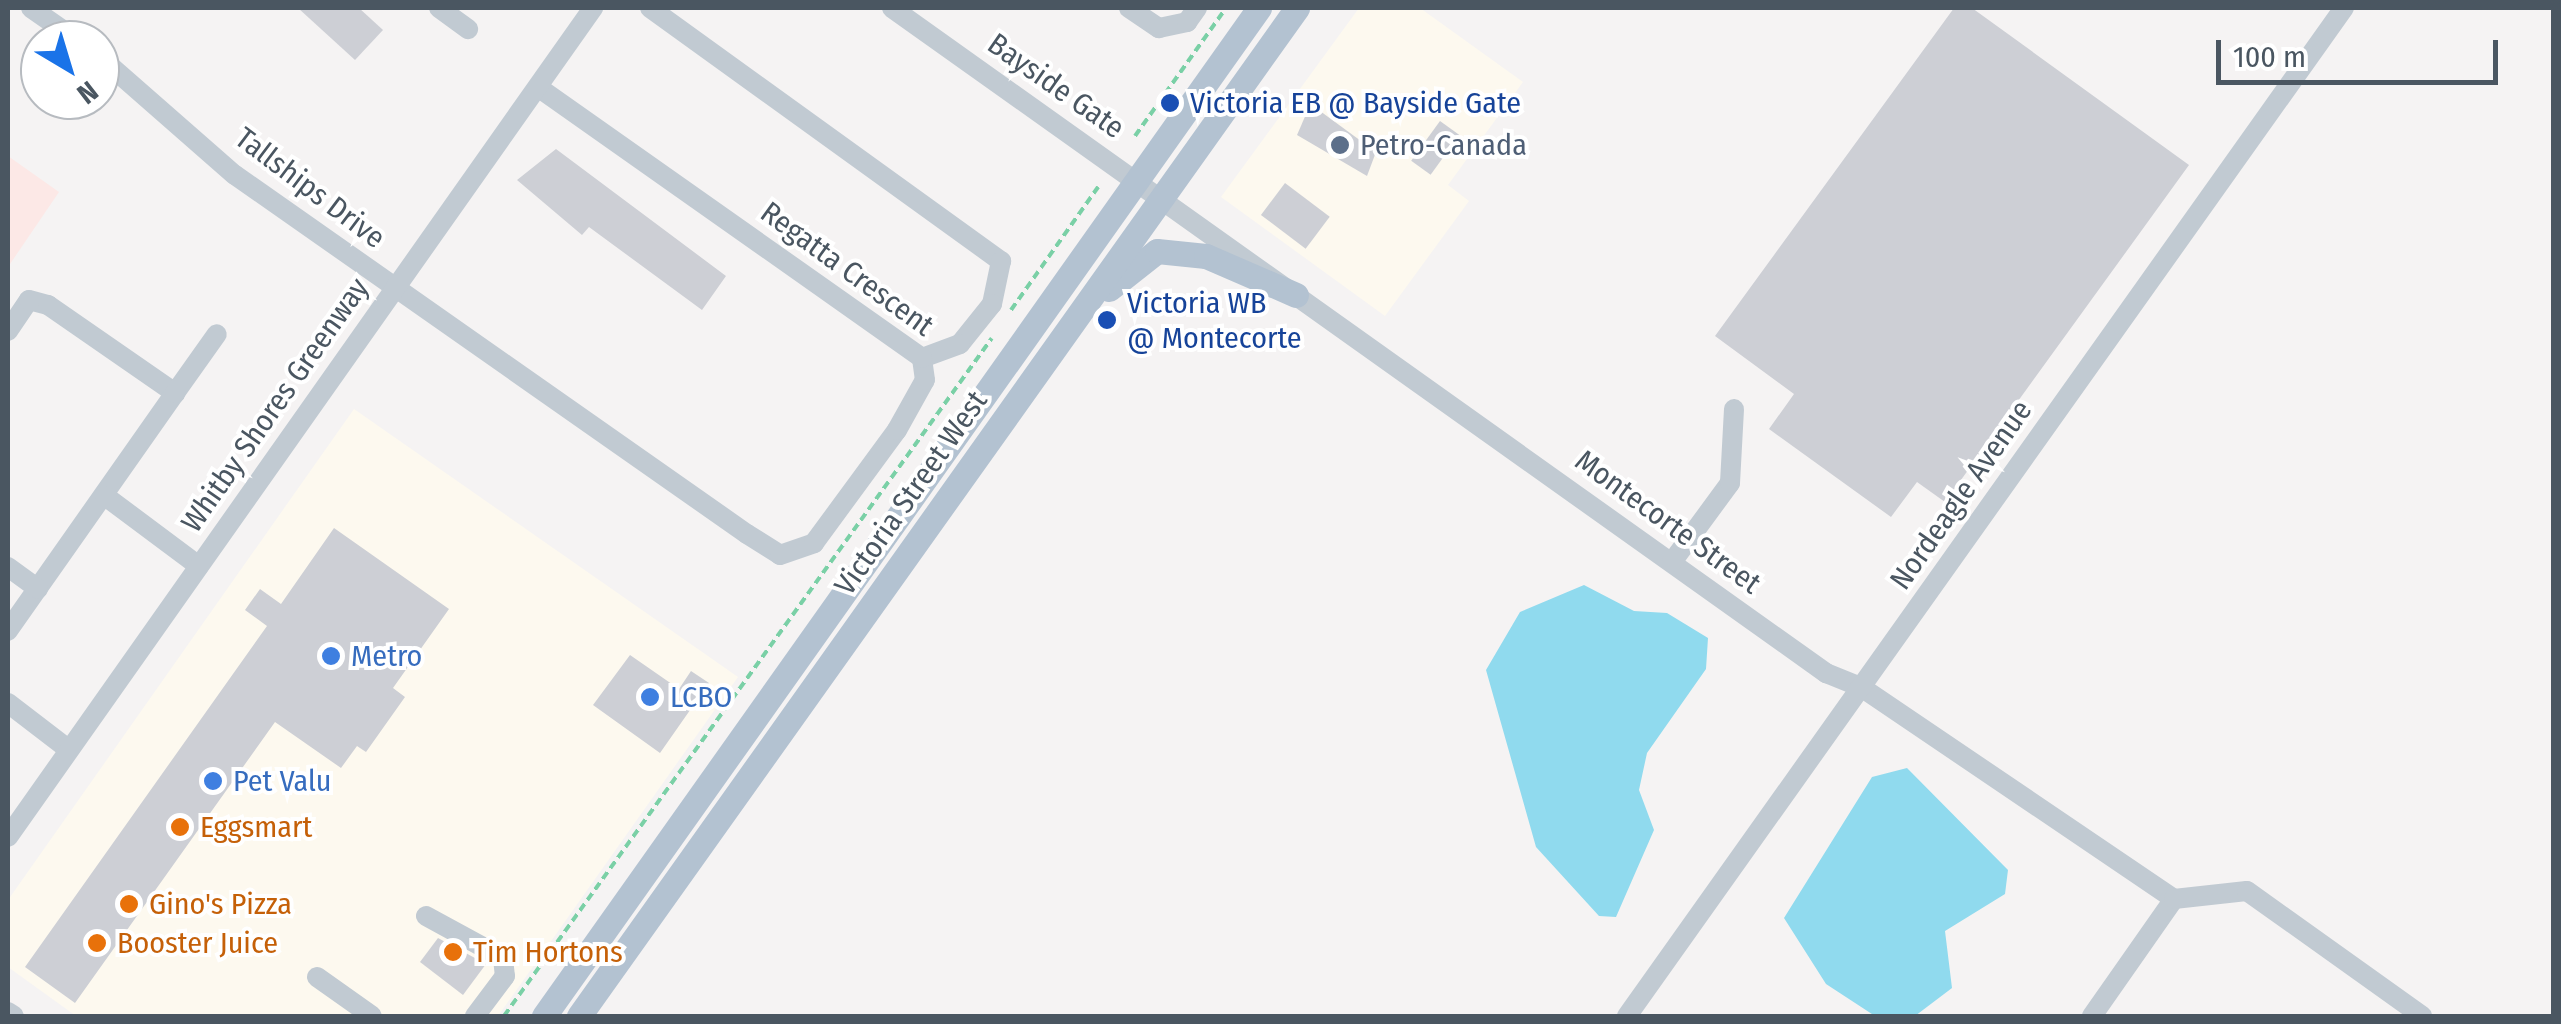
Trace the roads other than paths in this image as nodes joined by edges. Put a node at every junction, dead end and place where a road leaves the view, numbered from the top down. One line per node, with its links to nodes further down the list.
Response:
1 (439, 8): 10 (street)
2 (592, 8): 12 (street, Whitby Shores Greenway)
3 (650, 8): 20 (street)
4 (892, 8): 13 (street, Bayside Gate)
5 (1129, 8): 6 (street)
6 (1197, 8)
7 (1258, 8): 13 (main road, Victoria Street West)
8 (1297, 8): 14 (main road, Victoria Street West)
9 (2344, 8): 29 (street, Nordeagle Avenue)
10 (468, 29)
11 (120, 75): 15 (street, Tallships Drive)
12 (538, 86): 15 (street, Whitby Shores Greenway); 20 (street, Regatta Crescent)
13 (1135, 180): 14 (street, Montecorte Street); 40 (main road, Victoria Street West)
14 (1160, 199): 16 (street, Montecorte Street); 19 (main road, Victoria Street West)
15 (394, 288): 20 (street, Regatta Crescent); 25 (street, Whitby Shores Greenway)
16 (1296, 295): 19 (main road); 24 (street, Montecorte Street)
17 (8, 331): 21 (street)
18 (217, 334): 21 (street)
19 (1048, 355): 41 (main road, Victoria Street West)
20 (922, 358)
21 (175, 393): 23 (street)
22 (1734, 409): 24 (street)
23 (105, 496): 25 (street); 27 (street)
24 (1672, 562): 29 (street, Montecorte Street)
25 (200, 566): 31 (street, Whitby Shores Greenway)
26 (8, 567): 27 (street)
27 (38, 588): 28 (street)
28 (8, 632)
29 (1861, 687): 33 (street, Montecorte Street); 42 (street, Nordeagle Avenue)
30 (8, 704): 31 (street)
31 (68, 749): 32 (street, Whitby Shores Greenway)
32 (8, 837)
33 (2174, 899): 43 (street); 44 (street)
34 (426, 916): 39 (street)
35 (317, 977): 38 (street)
36 (8, 1012): 37 (street)
37 (14, 1016)
38 (372, 1016)
39 (475, 1016)
40 (544, 1016)
41 (579, 1016)
42 (1627, 1016)
43 (2092, 1016)
44 (2422, 1016)

